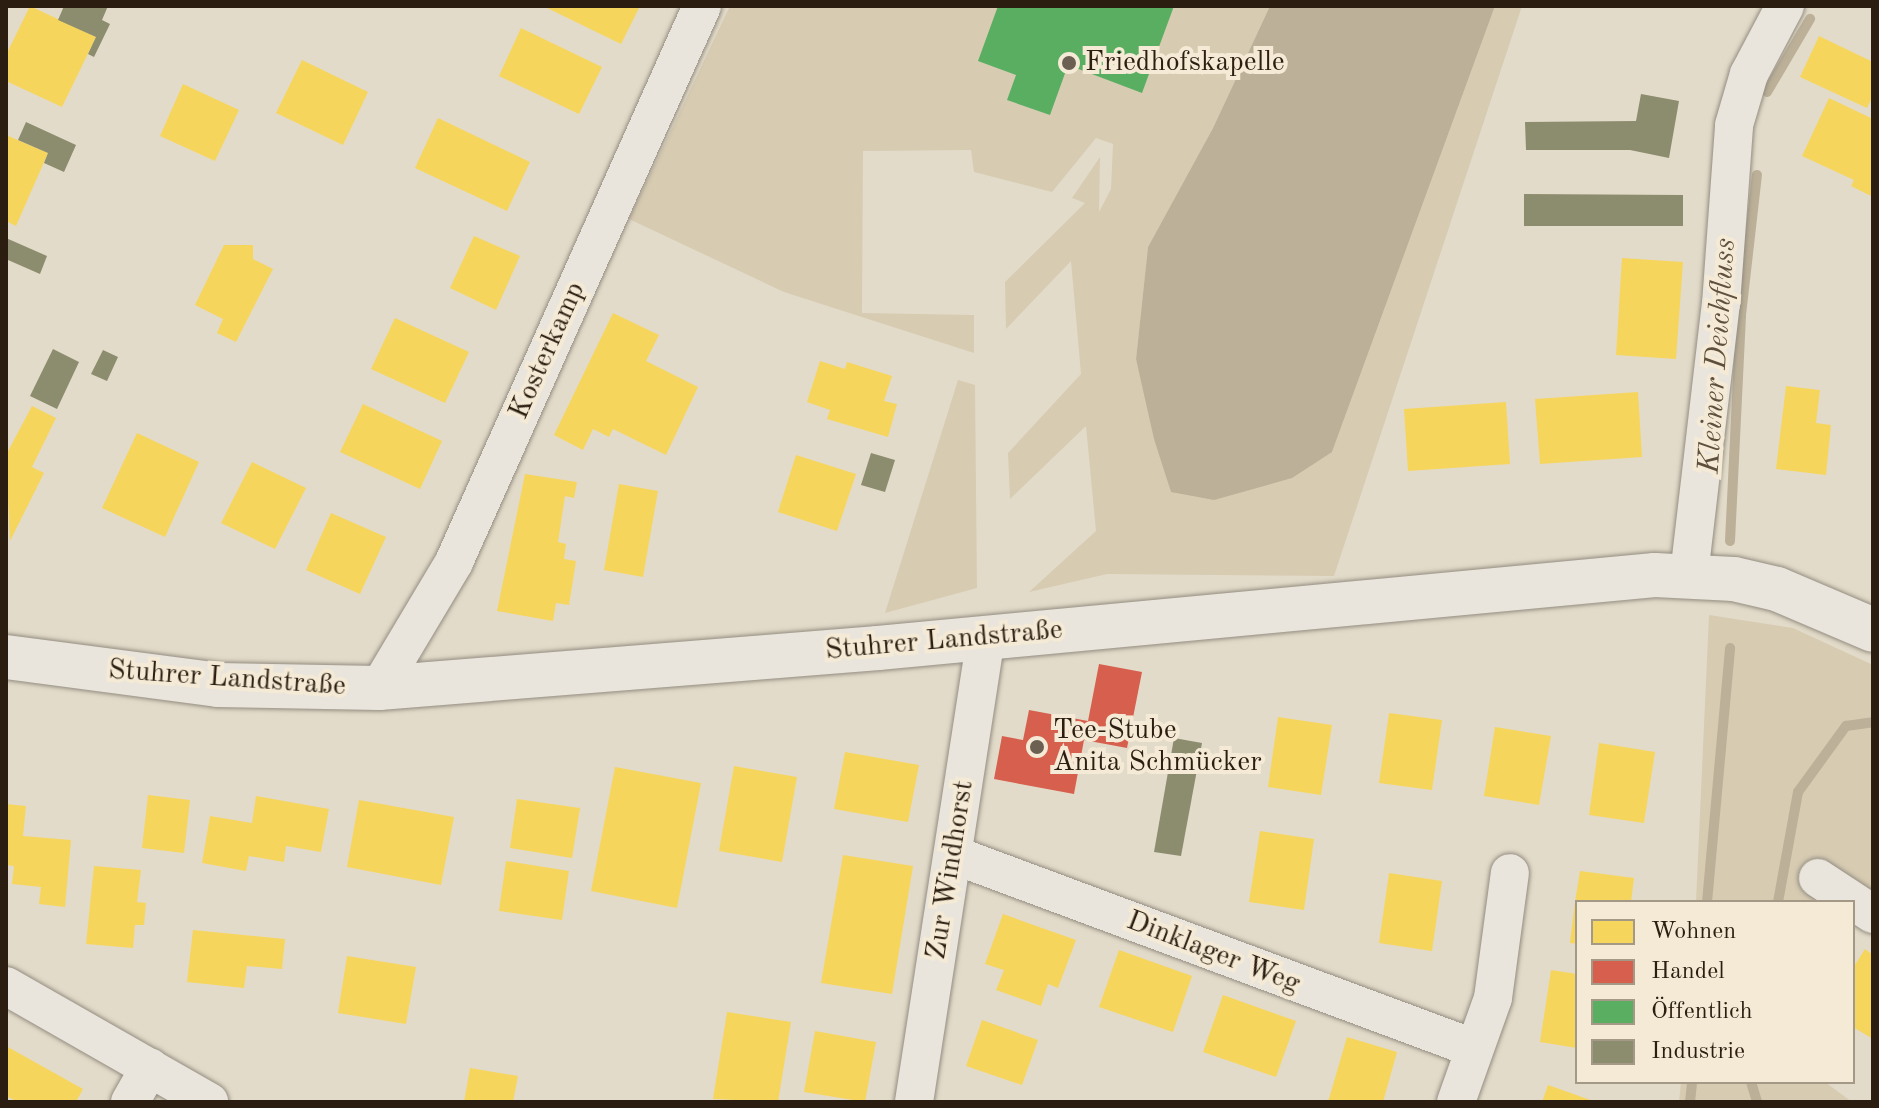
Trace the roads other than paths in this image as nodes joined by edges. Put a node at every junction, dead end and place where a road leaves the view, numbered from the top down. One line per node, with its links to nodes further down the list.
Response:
1 (702, 6): 7 (street, Kosterkamp)
2 (1785, 6): 3 (street)
3 (1689, 575): 4 (main road, Stuhrer Landstraße); 5 (main road, Stuhrer Landstraße)
4 (1873, 630)
5 (986, 638): 7 (main road, Stuhrer Landstraße); 8 (street, Zur Windhorst)
6 (6, 657): 7 (main road, Stuhrer Landstraße)
7 (379, 688)
8 (954, 855): 15 (street, Dinklager Weg); 19 (street, Zur Windhorst)
9 (1510, 873): 15 (street)
10 (1818, 878): 11 (street)
11 (1852, 900)
12 (1855, 902): 13 (street)
13 (1873, 914)
14 (6, 986): 16 (street)
15 (1473, 1048): 20 (street)
16 (150, 1067): 17 (street); 18 (street)
17 (130, 1102)
18 (209, 1102)
19 (914, 1102)
20 (1456, 1102)

